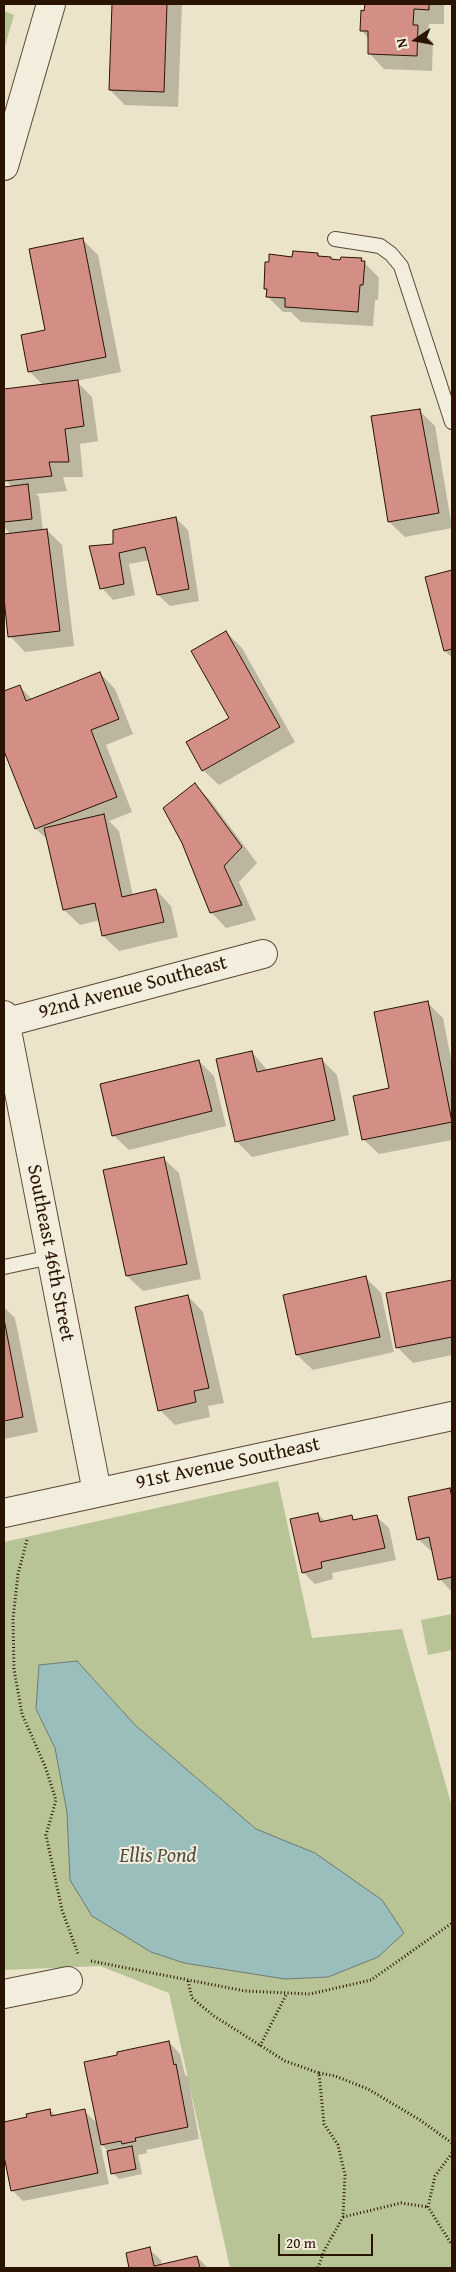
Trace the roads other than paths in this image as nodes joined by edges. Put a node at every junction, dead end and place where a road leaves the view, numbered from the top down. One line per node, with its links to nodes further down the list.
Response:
1 (51, 4): 2 (street)
2 (6, 153)
3 (335, 239): 4 (lane)
4 (452, 422)
5 (264, 954): 6 (street, 92nd Avenue Southeast)
6 (4, 1020): 7 (street, Southeast 46th Street)
7 (51, 1257): 8 (lane); 10 (street, Southeast 46th Street)
8 (4, 1267)
9 (452, 1416): 10 (street, 91st Avenue Southeast)
10 (97, 1492): 11 (street, 91st Avenue Southeast)
11 (4, 1513)
12 (74, 1970): 13 (street)
13 (4, 1994)

